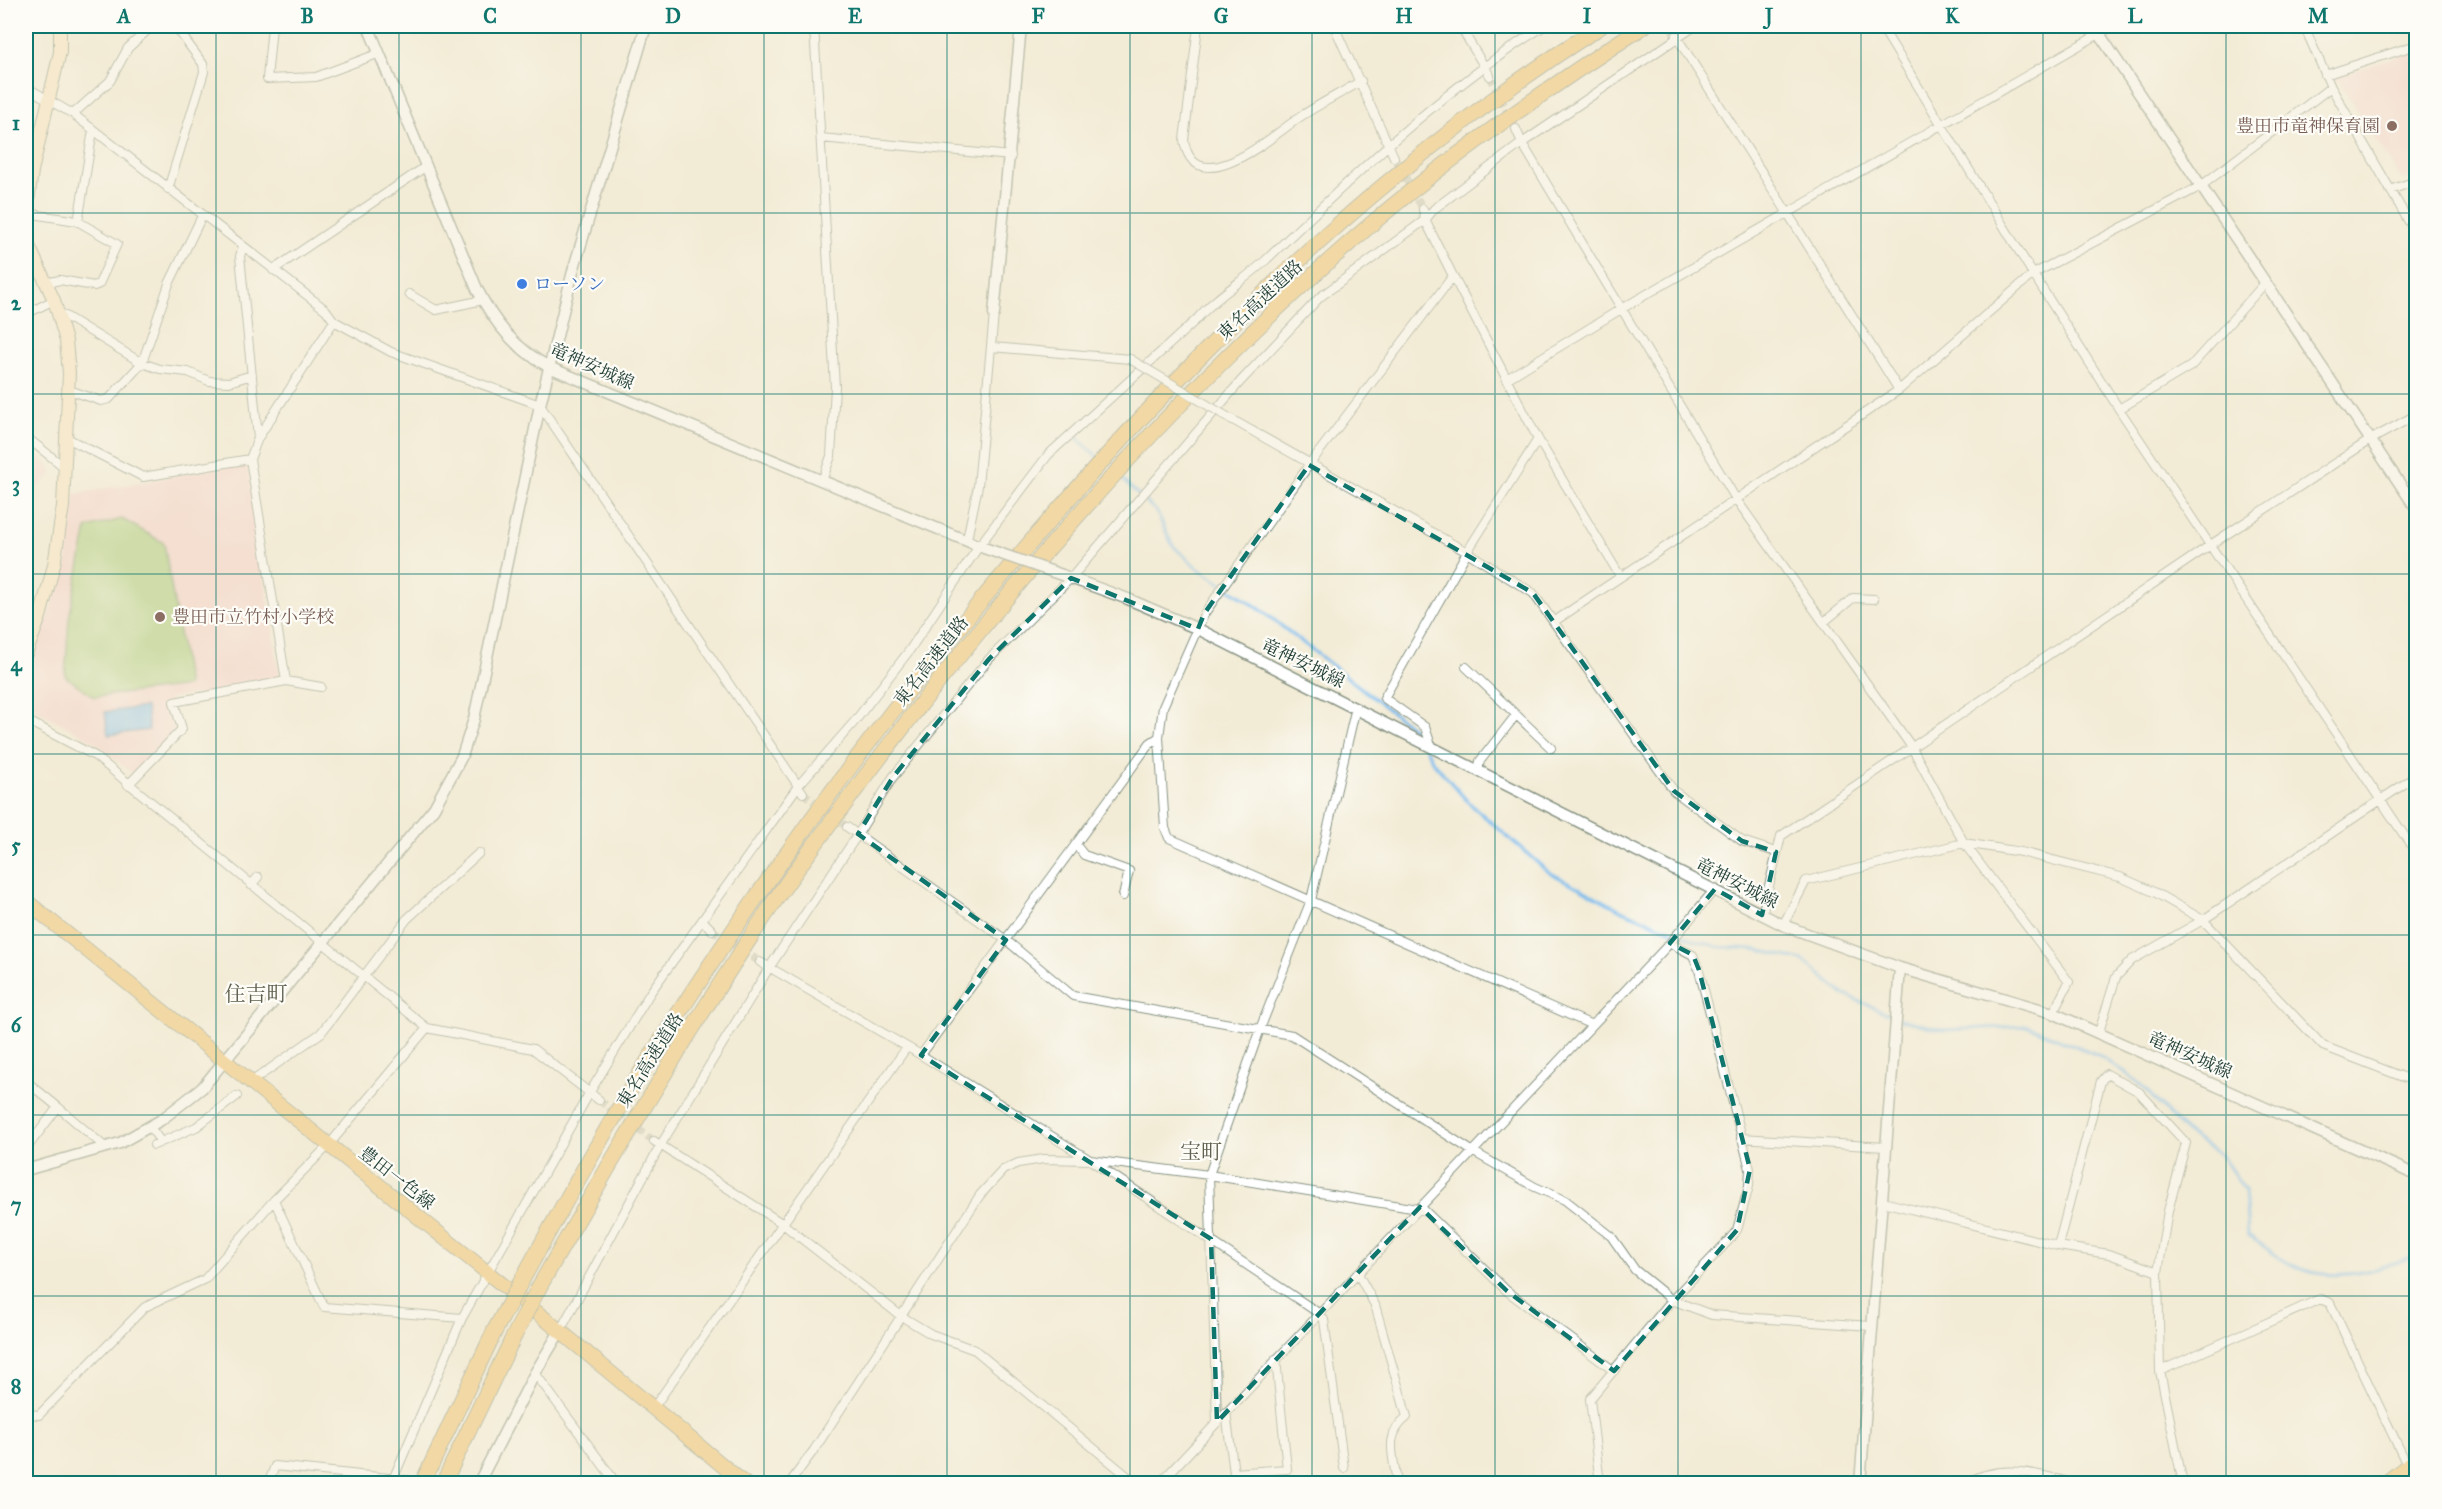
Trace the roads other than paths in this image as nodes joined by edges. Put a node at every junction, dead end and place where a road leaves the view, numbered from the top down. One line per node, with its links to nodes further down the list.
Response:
1 (60, 26): 29 (main road)
2 (152, 26): 30 (street)
3 (175, 26): 42 (street)
4 (272, 26): 22 (street)
5 (368, 26): 22 (street, 竜神安城線)
6 (646, 26): 68 (street)
7 (814, 26): 34 (street)
8 (1021, 26): 37 (street)
9 (1197, 26): 26 (street)
10 (1334, 26): 26 (street)
11 (1460, 26): 23 (street)
12 (1544, 26): 23 (street)
13 (1601, 26): 191 (highway, 東名高速道路, bridge)
14 (1644, 26): 194 (highway, 東名高速道路, bridge)
15 (1695, 26): 20 (street)
16 (1881, 26): 31 (street)
17 (2113, 26): 19 (street)
18 (2304, 26): 24 (street)
19 (2097, 30): 31 (street); 41 (street)
20 (1676, 36): 36 (street); 45 (street)
21 (2416, 45): 24 (street)
22 (380, 53): 39 (street, 竜神安城線)
23 (1484, 65): 25 (street); 35 (street)
24 (2325, 75): 28 (street)
25 (1490, 76)
26 (1361, 81): 35 (street)
27 (26, 87): 29 (street)
28 (2331, 87): 41 (street); 43 (street)
29 (48, 100): 30 (street); 46 (main road)
30 (73, 114): 33 (street)
31 (1941, 122): 45 (street); 55 (street)
32 (1516, 129): 36 (street)
33 (93, 130): 42 (street); 49 (street)
34 (821, 138): 37 (street); 84 (street)
35 (1388, 143): 38 (street); 89 (street)
36 (1522, 143): 48 (street); 62 (street)
37 (1011, 156): 64 (street)
38 (1394, 157)
39 (425, 167): 54 (street); 60 (street, 竜神安城線)
40 (2416, 181): 43 (street)
41 (2201, 186): 55 (street); 57 (street)
42 (168, 189): 47 (street)
43 (2390, 190): 51 (street)
44 (1423, 209): 48 (street)
45 (1787, 214): 62 (street); 72 (street)
46 (26, 215): 49 (street)
47 (202, 216): 53 (street); 67 (street)
48 (1425, 220): 56 (street); 91 (street)
49 (78, 222): 58 (street)
50 (26, 228): 52 (main road)
51 (2416, 234)
52 (27, 245): 58 (main road)
53 (243, 247): 54 (street); 69 (street)
54 (273, 270): 65 (street)
55 (2033, 274): 72 (street); 74 (street)
56 (1453, 276): 70 (street); 82 (street)
57 (2265, 282): 74 (street); 80 (street)
58 (46, 283): 61 (main road)
59 (409, 294): 60 (street)
60 (483, 300): 68 (street, 竜神安城線)
61 (55, 305): 63 (street); 67 (street); 71 (main road)
62 (1621, 309): 70 (street); 85 (street)
63 (26, 314)
64 (994, 315): 66 (street)
65 (334, 321): 73 (street); 78 (street)
66 (992, 347): 82 (street, bridge); 87 (street)
67 (142, 363): 69 (street); 71 (street)
68 (551, 368): 73 (street); 84 (street, 竜神安城線)
69 (252, 375): 78 (street)
70 (1508, 378): 79 (street)
71 (69, 390): 77 (main road)
72 (1899, 390): 85 (street)
73 (540, 405): 111 (street); 133 (street)
74 (2119, 409): 88 (street)
75 (2416, 415): 80 (street)
76 (26, 437): 83 (street)
77 (68, 438): 81 (street); 83 (main road)
78 (258, 438): 81 (street)
79 (1539, 439): 90 (street); 92 (street)
80 (2370, 440): 86 (street); 88 (street)
81 (250, 459): 99 (street)
82 (1309, 465): 90 (street); 96 (street)
83 (63, 466): 97 (main road)
84 (822, 482): 87 (street, 竜神安城線)
85 (1736, 499): 92 (street); 95 (street)
86 (2416, 508)
87 (967, 539): 89 (street, 竜神安城線)
88 (2209, 546): 105 (street); 112 (street)
89 (981, 547): 91 (street, 竜神安城線, bridge); 111 (street)
90 (1467, 552): 94 (street); 106 (street)
91 (1066, 576): 96 (street, 竜神安城線); 114 (street)
92 (1620, 576): 94 (street)
93 (1874, 599): 95 (street)
94 (1555, 621): 117 (street)
95 (1824, 622): 105 (street)
96 (1198, 629): 101 (street, 竜神安城線); 104 (street)
97 (26, 654)
98 (1466, 667): 102 (street)
99 (286, 681): 100 (street); 110 (street)
100 (321, 687)
101 (1356, 707): 106 (street, 竜神安城線); 124 (street)
102 (1516, 715): 107 (street); 108 (street)
103 (26, 720): 110 (street)
104 (1159, 737): 116 (street); 124 (street)
105 (1911, 746): 115 (street); 117 (street)
106 (1432, 748): 108 (street, 竜神安城線)
107 (1551, 748)
108 (1478, 771): 122 (street, 竜神安城線)
109 (2416, 776): 112 (street)
110 (128, 785): 121 (street)
111 (801, 789): 127 (street)
112 (2381, 800): 118 (street); 128 (street)
113 (847, 827): 114 (street)
114 (858, 834): 131 (street); 135 (street)
115 (1964, 843): 128 (street); 129 (street); 138 (street)
116 (1076, 845): 123 (street); 131 (street)
117 (1776, 852): 126 (street)
118 (2416, 853)
119 (479, 854): 137 (street)
120 (258, 877): 121 (street)
121 (251, 885): 133 (street)
122 (1715, 889): 126 (street, 竜神安城線); 132 (street)
123 (1123, 896)
124 (1311, 900): 139 (street); 141 (street)
125 (26, 902): 145 (main road, 豊田一色線)
126 (1762, 915): 129 (street, 竜神安城線)
127 (702, 920): 130 (street); 149 (street)
128 (2203, 920): 142 (street); 148 (street)
129 (1783, 925): 136 (street, 竜神安城線)
130 (712, 930)
131 (1006, 940): 141 (street); 144 (street)
132 (1670, 943): 139 (street); 154 (street)
133 (324, 944): 137 (street); 145 (street)
134 (760, 962): 135 (street)
135 (769, 968): 143 (street); 155 (street)
136 (1900, 968): 138 (street, 竜神安城線); 158 (street)
137 (364, 975): 140 (street); 147 (street)
138 (2053, 1012): 142 (street, 竜神安城線)
139 (1592, 1024): 160 (street)
140 (427, 1028): 149 (street); 156 (street)
141 (1260, 1029): 160 (street); 163 (street)
142 (2099, 1032): 164 (street, 竜神安城線)
143 (907, 1047): 144 (street); 168 (street)
144 (921, 1055): 161 (street)
145 (226, 1061): 147 (main road, 豊田一色線); 153 (street)
146 (26, 1081): 152 (street)
147 (251, 1082): 156 (main road, 豊田一色線)
148 (2416, 1082)
149 (590, 1092): 151 (street); 172 (street)
150 (237, 1096): 153 (street)
151 (599, 1100)
152 (58, 1107): 157 (street); 159 (street)
153 (150, 1126): 157 (street)
154 (1741, 1138): 158 (street); 174 (street)
155 (657, 1144): 168 (street); 179 (street)
156 (328, 1146): 165 (street); 172 (main road, 豊田一色線)
157 (105, 1147): 162 (street)
158 (1885, 1147): 166 (street)
159 (26, 1149)
160 (1472, 1151): 167 (street); 174 (street)
161 (1090, 1160): 163 (street); 169 (street); 176 (street)
162 (26, 1170)
163 (1209, 1175): 167 (street); 169 (street)
164 (2416, 1175)
165 (274, 1200): 177 (street); 186 (street)
166 (1883, 1202): 170 (street); 178 (street)
167 (1418, 1209): 173 (street); 181 (street)
168 (783, 1224): 176 (street); 184 (street)
169 (1211, 1239): 175 (street); 187 (street)
170 (2058, 1246): 171 (street); 171 (street)
171 (2158, 1272): 182 (street)
172 (489, 1274): 177 (street); 179 (main road, 豊田一色線)
173 (1358, 1274): 175 (street); 201 (street)
174 (1672, 1300): 178 (street); 181 (street)
175 (1320, 1314): 180 (street); 189 (street)
176 (901, 1316): 198 (street); 199 (street)
177 (462, 1318): 190 (street)
178 (1870, 1326): 203 (street)
179 (560, 1331): 183 (street); 184 (main road, 豊田一色線)
180 (1276, 1359): 185 (street); 185 (street)
181 (1614, 1371): 192 (street)
182 (2160, 1371): 188 (street); 206 (street)
183 (535, 1373): 195 (street); 196 (street)
184 (654, 1407): 197 (main road, 豊田一色線)
185 (1226, 1412): 187 (street)
186 (26, 1414)
187 (1217, 1422): 200 (street)
188 (2412, 1462): 207 (main road)
189 (1344, 1468)
190 (392, 1480): 191 (street); 193 (street)
191 (414, 1482)
192 (1600, 1483): 202 (street)
193 (268, 1484)
194 (443, 1484)
195 (478, 1484)
196 (618, 1484)
197 (745, 1484)
198 (789, 1484)
199 (1137, 1484)
200 (1160, 1484)
201 (1397, 1484)
202 (1618, 1484)
203 (1860, 1484)
204 (1965, 1484): 205 (street)
205 (2076, 1484)
206 (2182, 1484)
207 (2384, 1484)

